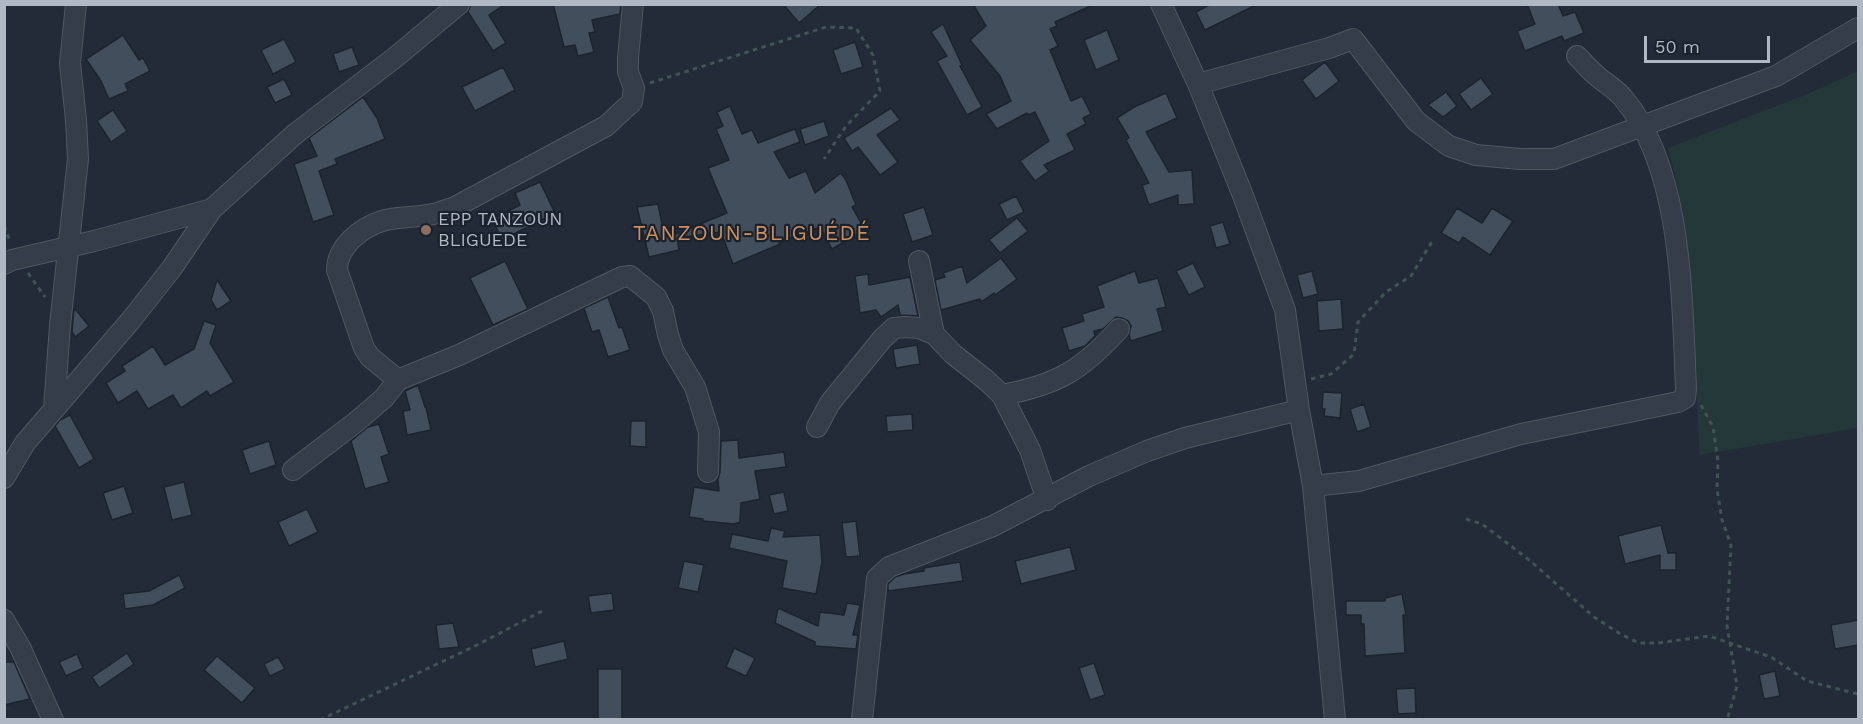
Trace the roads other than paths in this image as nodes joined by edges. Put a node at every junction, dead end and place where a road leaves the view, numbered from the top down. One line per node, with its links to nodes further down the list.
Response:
1 (75, 4): 10 (street)
2 (459, 4): 9 (street)
3 (633, 4): 15 (street)
4 (1161, 4): 7 (street)
5 (1858, 28): 8 (street)
6 (1577, 56): 8 (street)
7 (1198, 84): 8 (street); 18 (street)
8 (1642, 127): 23 (street)
9 (212, 209): 10 (street); 17 (street)
10 (70, 246): 12 (street); 17 (street)
11 (919, 261): 14 (street)
12 (4, 264)
13 (1119, 329): 16 (street)
14 (934, 334): 16 (street); 19 (street)
15 (398, 380): 20 (street); 21 (street)
16 (1002, 395): 24 (street)
17 (54, 409): 22 (street)
18 (1299, 410): 23 (street); 24 (street)
19 (817, 427)
20 (293, 470)
21 (708, 472)
22 (4, 478)
23 (1313, 486): 28 (street)
24 (1047, 500): 27 (street)
25 (4, 620): 26 (street)
26 (53, 720)
27 (862, 720)
28 (1335, 720)

